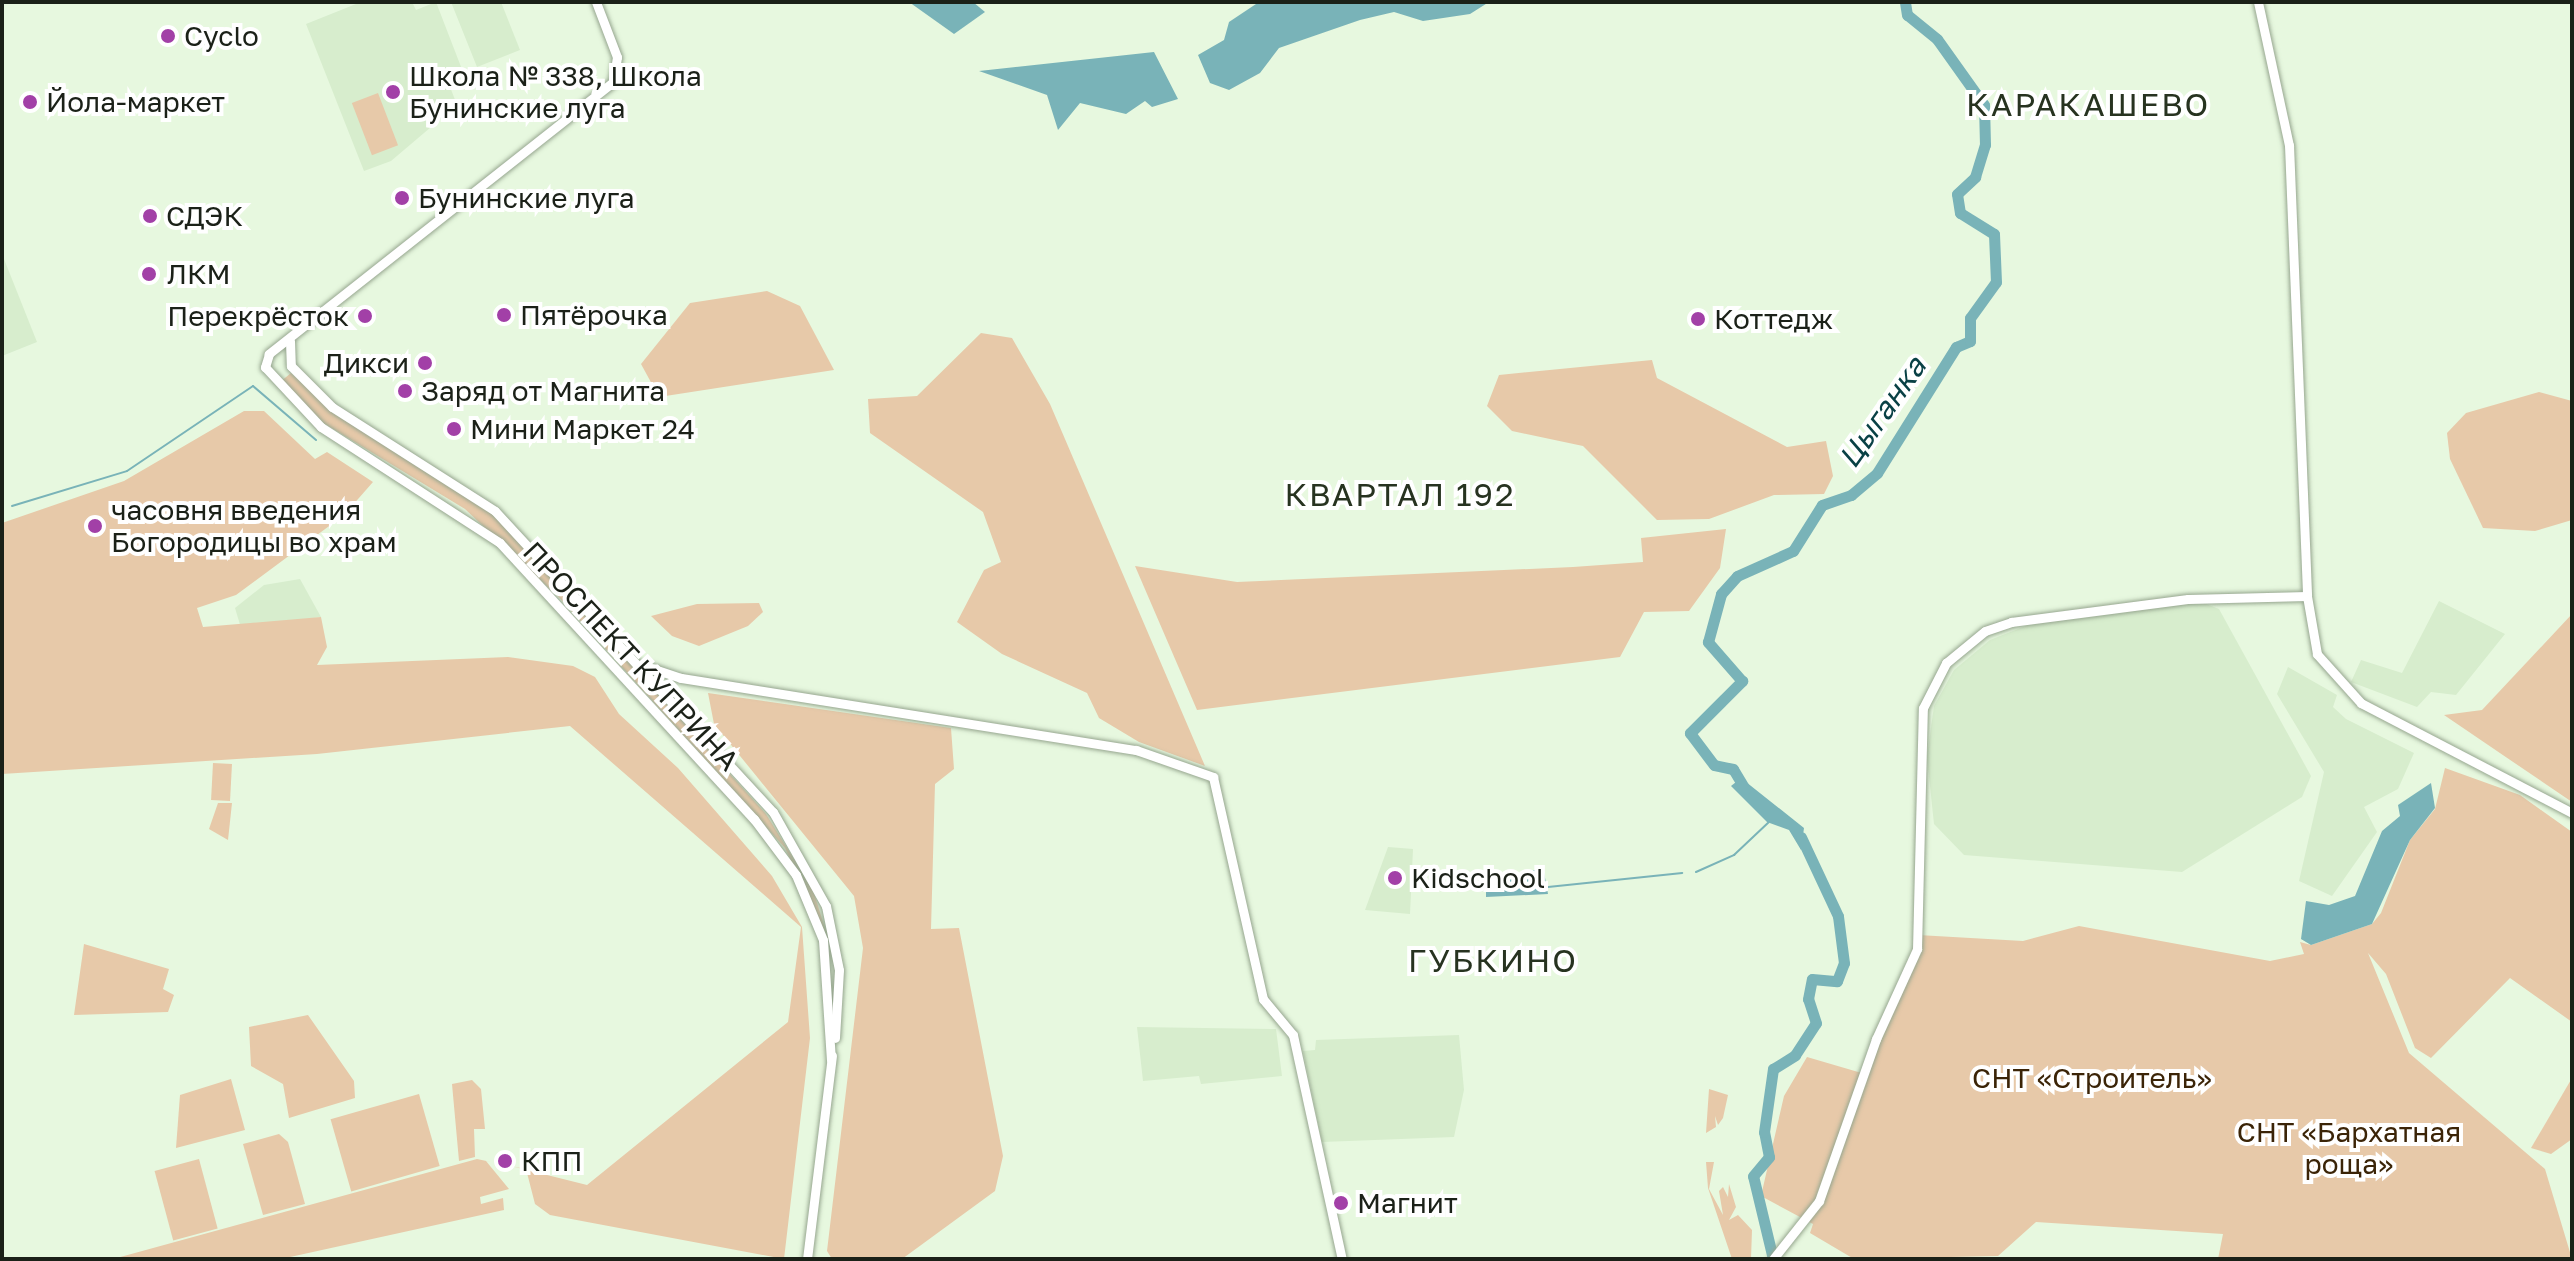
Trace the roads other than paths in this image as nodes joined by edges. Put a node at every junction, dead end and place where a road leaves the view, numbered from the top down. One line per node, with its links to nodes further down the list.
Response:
1 (596, 2): 3 (main road)
2 (2258, 2): 4 (main road)
3 (290, 341): 5 (main road, ПРОСПЕКТ КУПРИНА); 9 (main road, ПРОСПЕКТ КУПРИНА)
4 (2307, 596): 8 (main road); 10 (main road)
5 (632, 658): 6 (main road); 7 (main road, ПРОСПЕКТ КУПРИНА)
6 (681, 678): 7 (main road); 12 (main road)
7 (672, 700): 9 (main road, ПРОСПЕКТ КУПРИНА)
8 (2572, 813)
9 (831, 1060): 11 (main road, ПРОСПЕКТ КУПРИНА)
10 (1775, 1258)
11 (807, 1259)
12 (1342, 1259)

